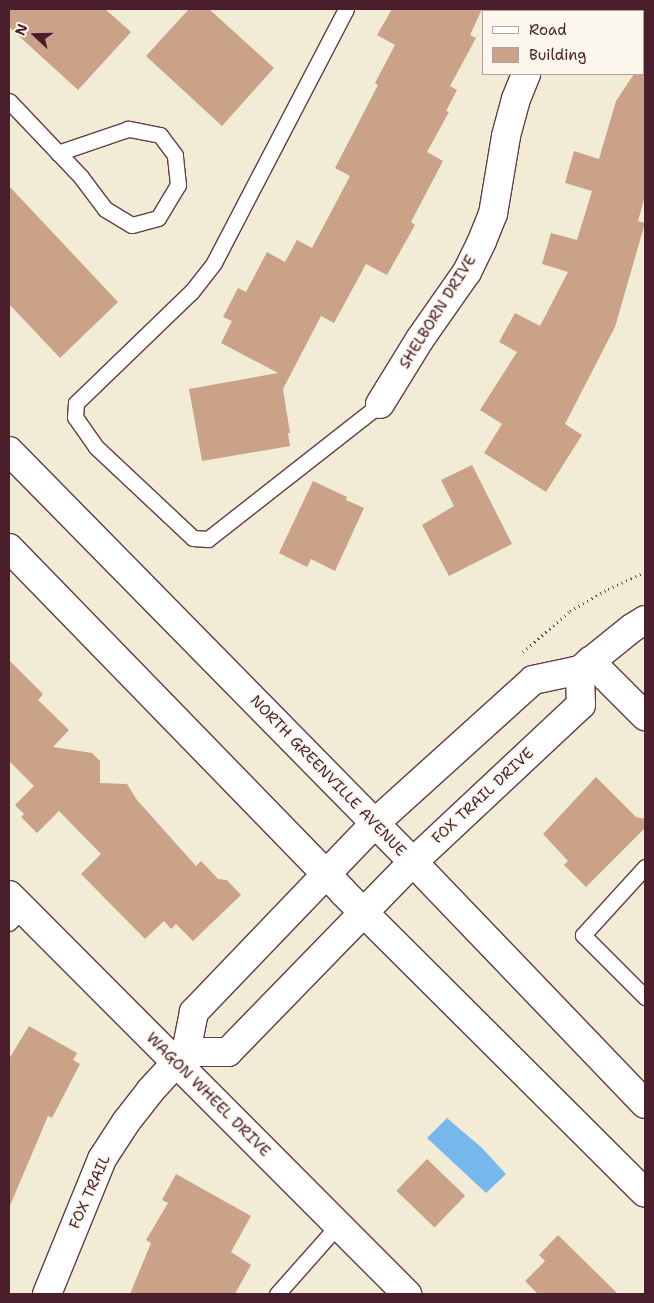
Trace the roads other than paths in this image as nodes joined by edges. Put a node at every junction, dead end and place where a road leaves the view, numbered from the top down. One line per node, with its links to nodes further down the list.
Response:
1 (346, 9): 5 (lane)
2 (526, 75): 5 (street, SHELBORN DRIVE)
3 (9, 101): 4 (lane)
4 (58, 153): 4 (lane)
5 (380, 404)
6 (9, 451): 11 (street, NORTH GREENVILLE AVENUE)
7 (9, 548): 14 (street)
8 (645, 620): 9 (street)
9 (585, 666): 10 (street); 11 (street); 12 (street, FOX TRAIL DRIVE)
10 (645, 716)
11 (375, 823): 12 (street, NORTH GREENVILLE AVENUE); 14 (street)
12 (413, 862): 16 (street, FOX TRAIL DRIVE); 19 (street, NORTH GREENVILLE AVENUE)
13 (645, 867): 17 (lane)
14 (325, 873): 16 (street); 18 (street, FOX TRAIL)
15 (13, 909): 18 (street, WAGON WHEEL DRIVE)
16 (363, 912): 18 (street); 20 (street)
17 (645, 997)
18 (180, 1057): 21 (street, WAGON WHEEL DRIVE); 22 (street, FOX TRAIL)
19 (645, 1104)
20 (645, 1193)
21 (338, 1225): 23 (lane); 24 (street, WAGON WHEEL DRIVE)
22 (47, 1294)
23 (277, 1294)
24 (407, 1294)

